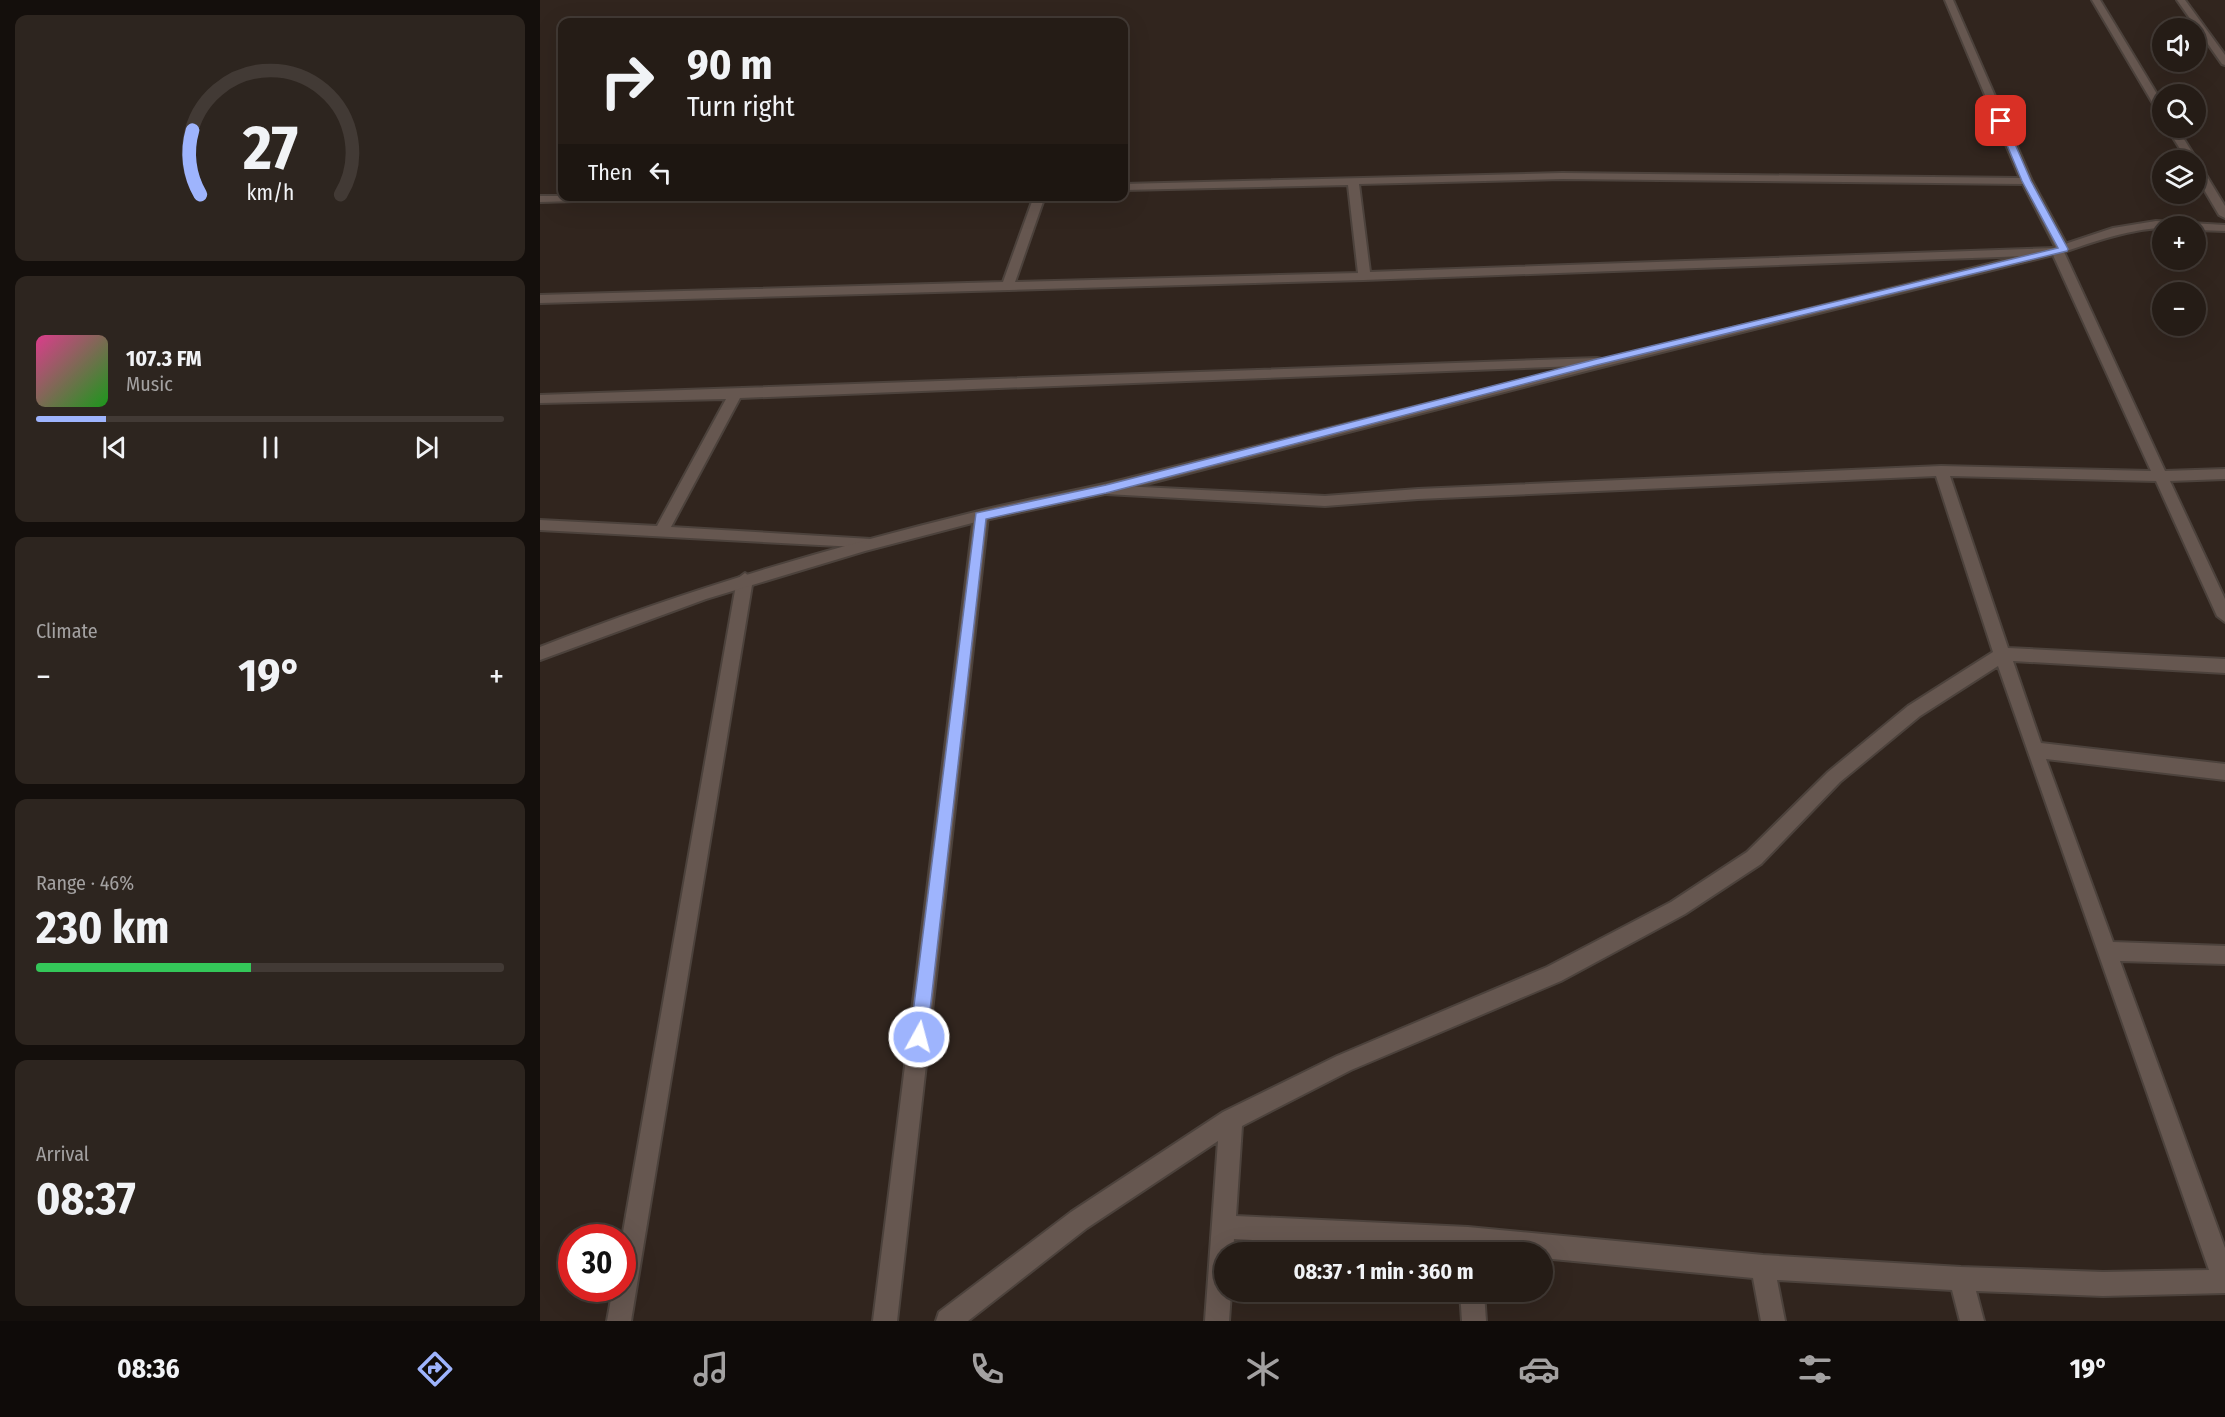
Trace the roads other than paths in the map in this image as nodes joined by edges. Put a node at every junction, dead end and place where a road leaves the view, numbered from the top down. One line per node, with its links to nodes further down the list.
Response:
1 (1949, 0): 6 (street)
2 (2096, 0): 5 (street)
3 (2181, 0): 4 (street)
4 (2225, 62)
5 (2152, 94)
6 (2027, 181): 7 (street); 15 (street)
7 (1353, 182): 9 (street); 16 (street)
8 (2206, 184): 13 (street)
9 (1128, 187)
10 (558, 198): 11 (street)
11 (540, 199)
12 (1038, 201): 17 (street)
13 (2225, 215)
14 (2225, 228): 15 (street)
15 (2060, 250): 16 (street); 19 (street); 24 (street)
16 (1364, 276): 17 (street)
17 (1008, 285): 18 (street)
18 (540, 299)
19 (1597, 362): 20 (street); 25 (street)
20 (735, 394): 21 (street); 28 (street)
21 (540, 399)
22 (1941, 471): 24 (street); 25 (street); 33 (street)
23 (2225, 474): 24 (street)
24 (2162, 476): 31 (street)
25 (1106, 489): 26 (street)
26 (981, 516): 29 (street); 48 (street)
27 (540, 525): 28 (street)
28 (661, 532): 29 (street)
29 (871, 544): 30 (street)
30 (745, 579): 32 (street); 47 (street)
31 (2225, 616)
32 (540, 654)
33 (2003, 654): 34 (street); 35 (street); 39 (street)
34 (2225, 666)
35 (2034, 750): 36 (street); 37 (street)
36 (2225, 772)
37 (2108, 951): 38 (street); 45 (street)
38 (2225, 955)
39 (1231, 1120): 40 (street); 49 (street)
40 (1223, 1227): 41 (street); 50 (street)
41 (1417, 1242)
42 (1553, 1252): 43 (street)
43 (1763, 1267): 44 (street); 52 (street)
44 (1960, 1279): 45 (street); 53 (street)
45 (2225, 1280)
46 (1473, 1302): 51 (street)
47 (619, 1321)
48 (885, 1321)
49 (948, 1321)
50 (1217, 1321)
51 (1474, 1321)
52 (1773, 1321)
53 (1972, 1321)

